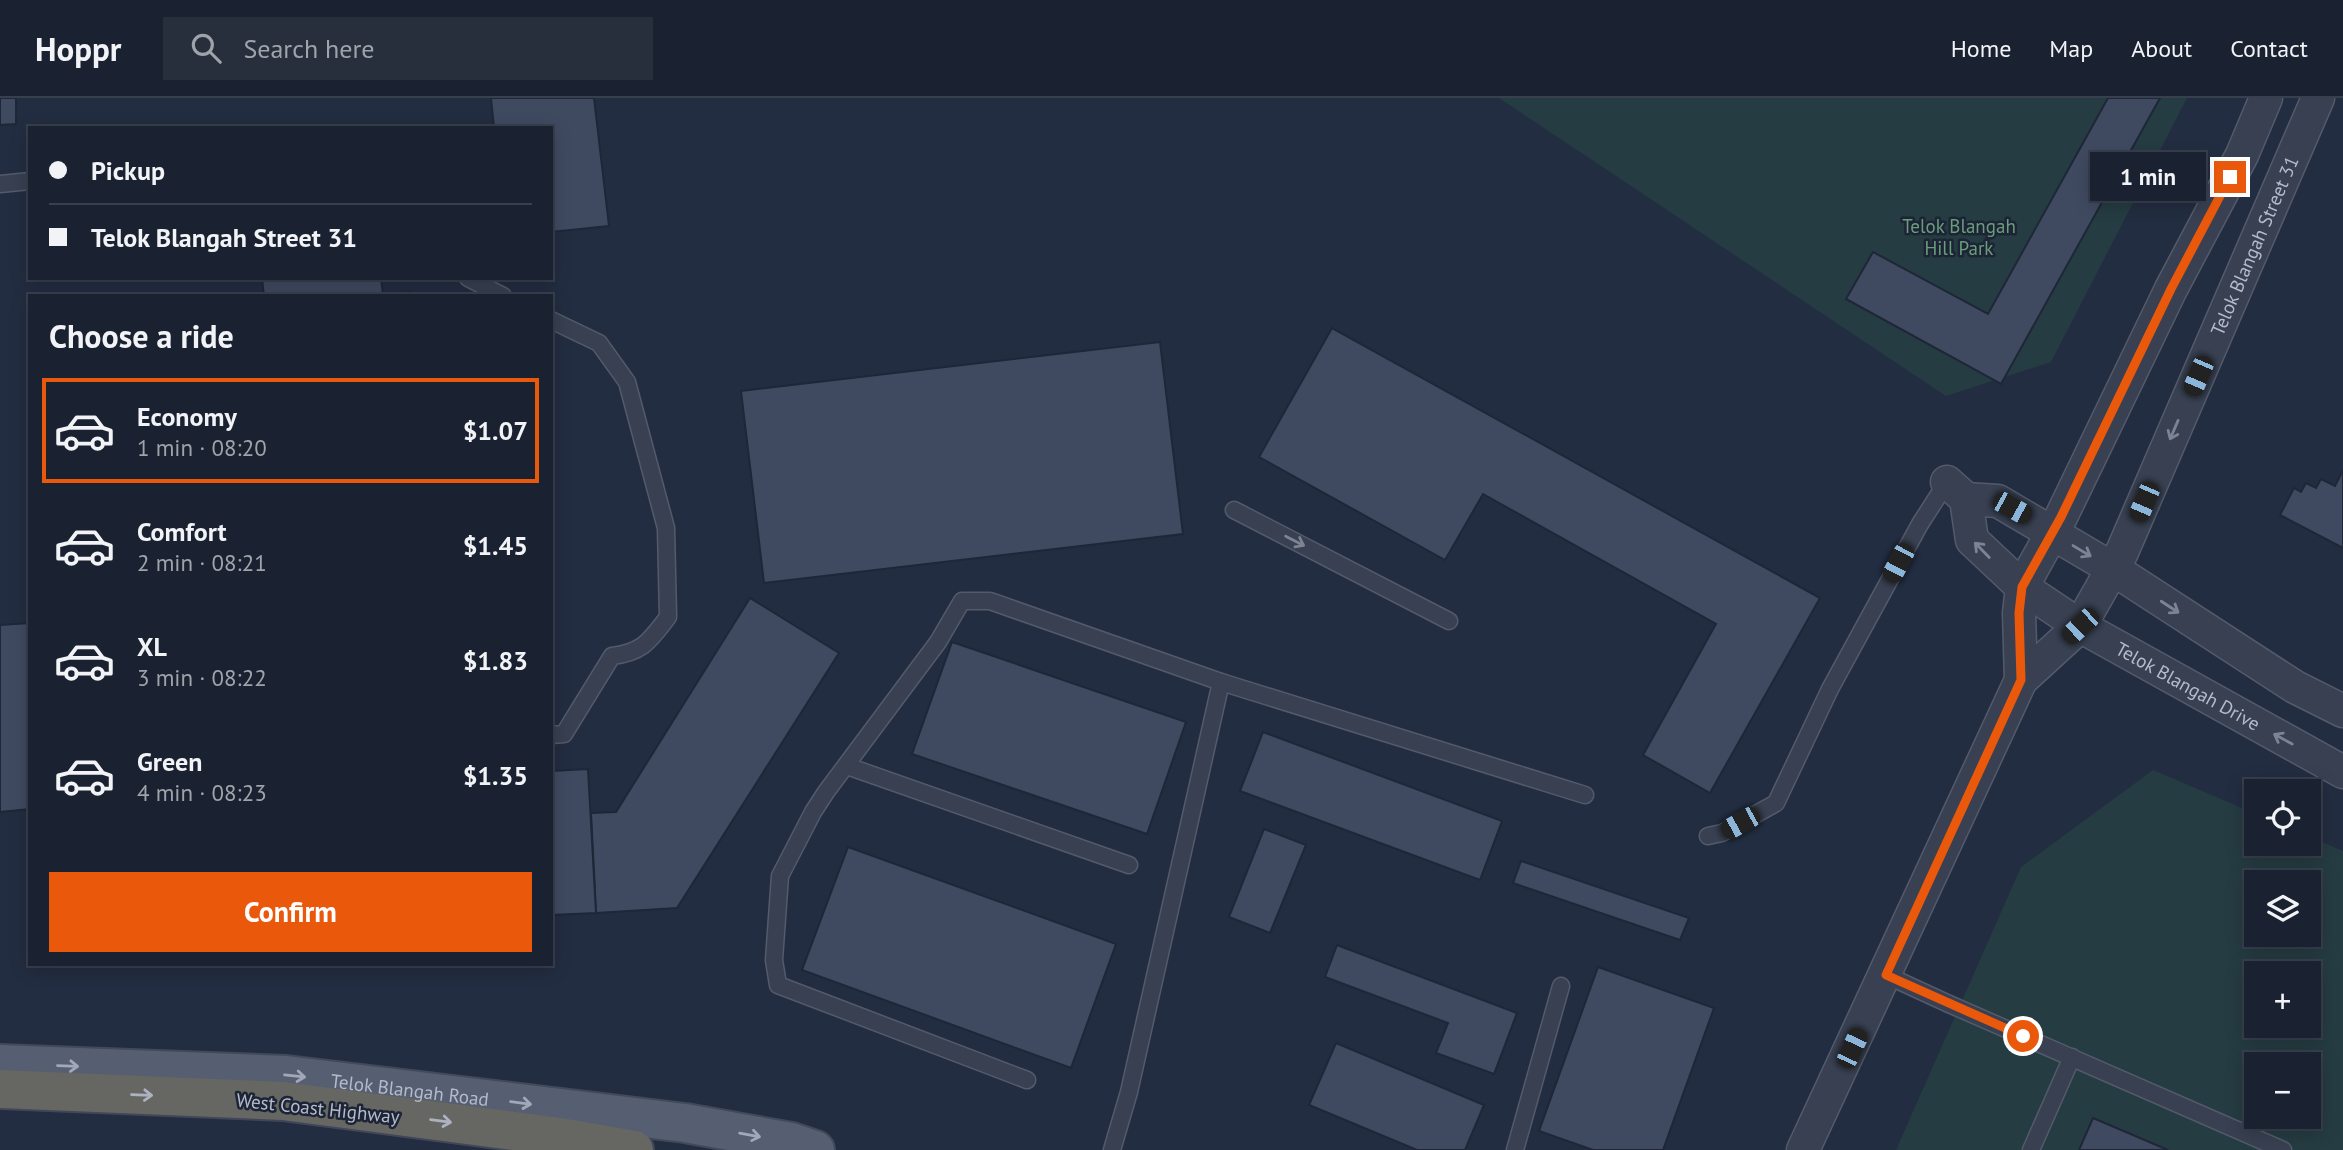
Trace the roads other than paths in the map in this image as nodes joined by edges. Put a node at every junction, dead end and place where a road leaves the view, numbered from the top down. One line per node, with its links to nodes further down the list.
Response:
1 (2266, 98): 10 (street, Telok Blangah Street 31)
2 (2318, 98): 11 (street, Telok Blangah Street 31, one-way to 11)
3 (28, 181): 4 (lane)
4 (0, 184)
5 (472, 280): 6 (lane)
6 (499, 294)
7 (553, 321): 18 (lane)
8 (1956, 491): 10 (street); 12 (street, Telok Blangah Drive, one-way to 8); 22 (lane)
9 (1234, 510): 13 (lane, one-way to 13)
10 (2051, 532): 11 (street, one-way to 11); 12 (street, Telok Blangah Street 31)
11 (2113, 569): 14 (street, Telok Blangah Street 31); 17 (street, one-way to 17)
12 (2022, 587): 14 (street, Telok Blangah Drive); 15 (street, Telok Blangah Street 31)
13 (1449, 621)
14 (2080, 626): 15 (street, Telok Blangah Street 31); 20 (street, Telok Blangah Drive, one-way to 14)
15 (2021, 680): 24 (street, Telok Blangah Street 31)
16 (1221, 682): 19 (lane); 21 (lane); 34 (lane)
17 (2343, 711)
18 (553, 735)
19 (847, 766): 23 (lane); 28 (lane)
20 (2343, 772)
21 (1585, 795)
22 (1708, 836)
23 (1129, 865)
24 (1886, 975): 26 (lane); 36 (street, Telok Blangah Street 31)
25 (1561, 986): 35 (lane)
26 (2072, 1057): 37 (lane); 38 (lane)
27 (0, 1064): 30 (main road, Telok Blangah Road, one-way to 30)
28 (1027, 1080)
29 (0, 1088): 31 (highway, West Coast Highway, one-way to 31)
30 (685, 1123): 32 (main road); 33 (main road, Telok Blangah Road, one-way to 33)
31 (634, 1150)
32 (656, 1150)
33 (815, 1150)
34 (1112, 1150)
35 (1515, 1150)
36 (1803, 1150)
37 (2031, 1150)
38 (2283, 1150)

